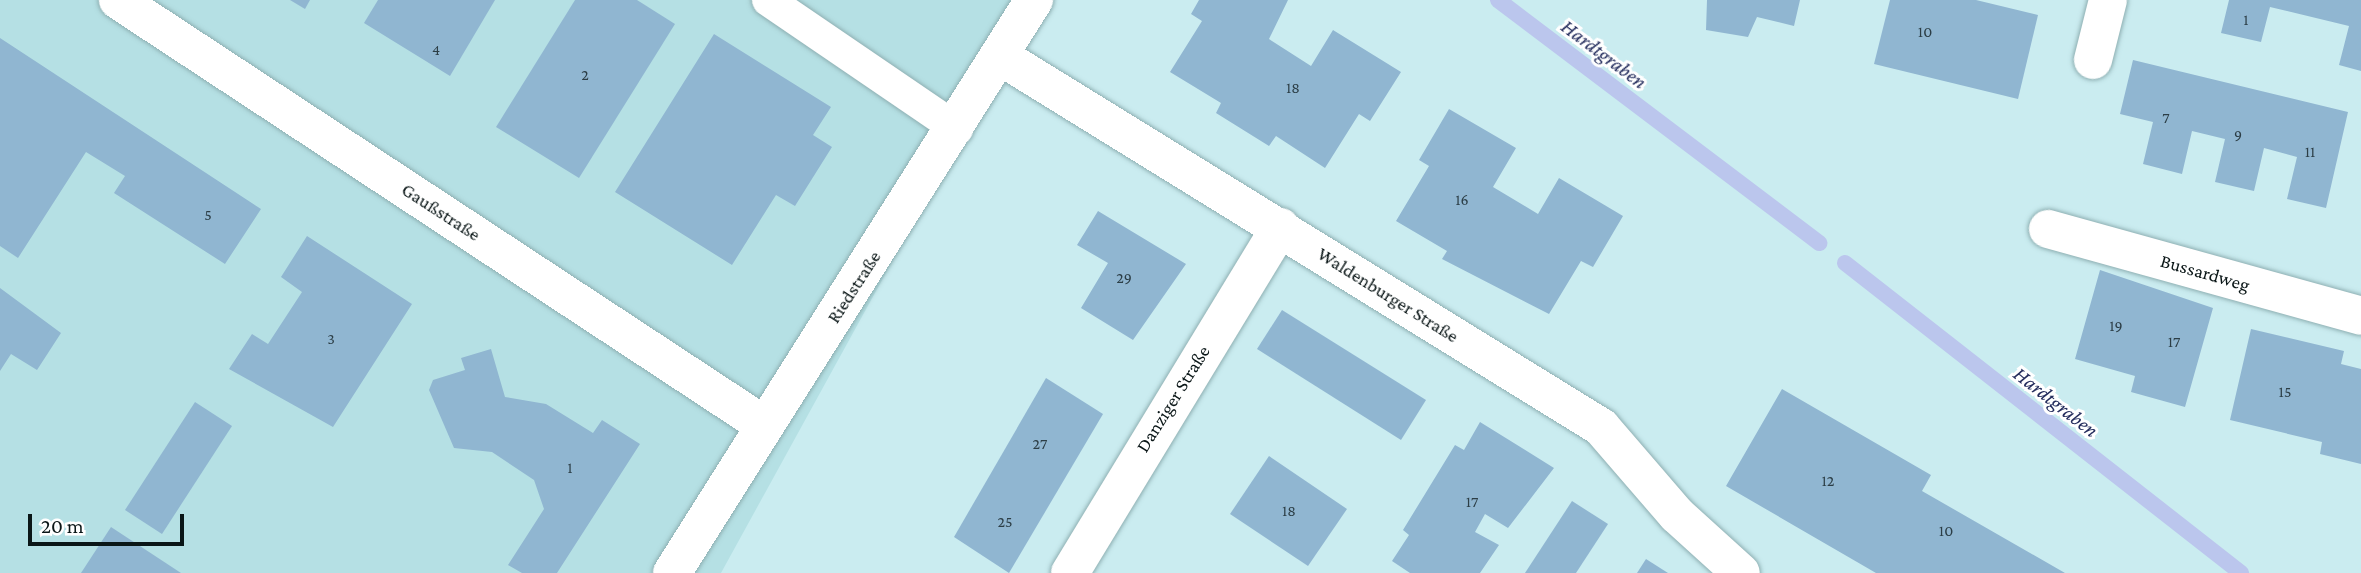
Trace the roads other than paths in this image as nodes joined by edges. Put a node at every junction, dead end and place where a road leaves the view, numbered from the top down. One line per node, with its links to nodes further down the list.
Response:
1 (118, 0): 11 (street, Gaußstraße)
2 (768, 0): 7 (lane)
3 (1034, 0): 5 (street, Riedstraße)
4 (2108, 0): 6 (street)
5 (1003, 58): 7 (street, Riedstraße); 8 (street, Waldenburger Straße)
6 (2093, 60)
7 (957, 129): 11 (street, Riedstraße)
8 (1280, 228): 13 (street, Danziger Straße); 14 (street, Waldenburger Straße)
9 (2048, 229): 10 (street, Bussardweg)
10 (2361, 316)
11 (764, 425): 12 (street, Riedstraße)
12 (672, 573)
13 (1070, 573)
14 (1741, 573)

